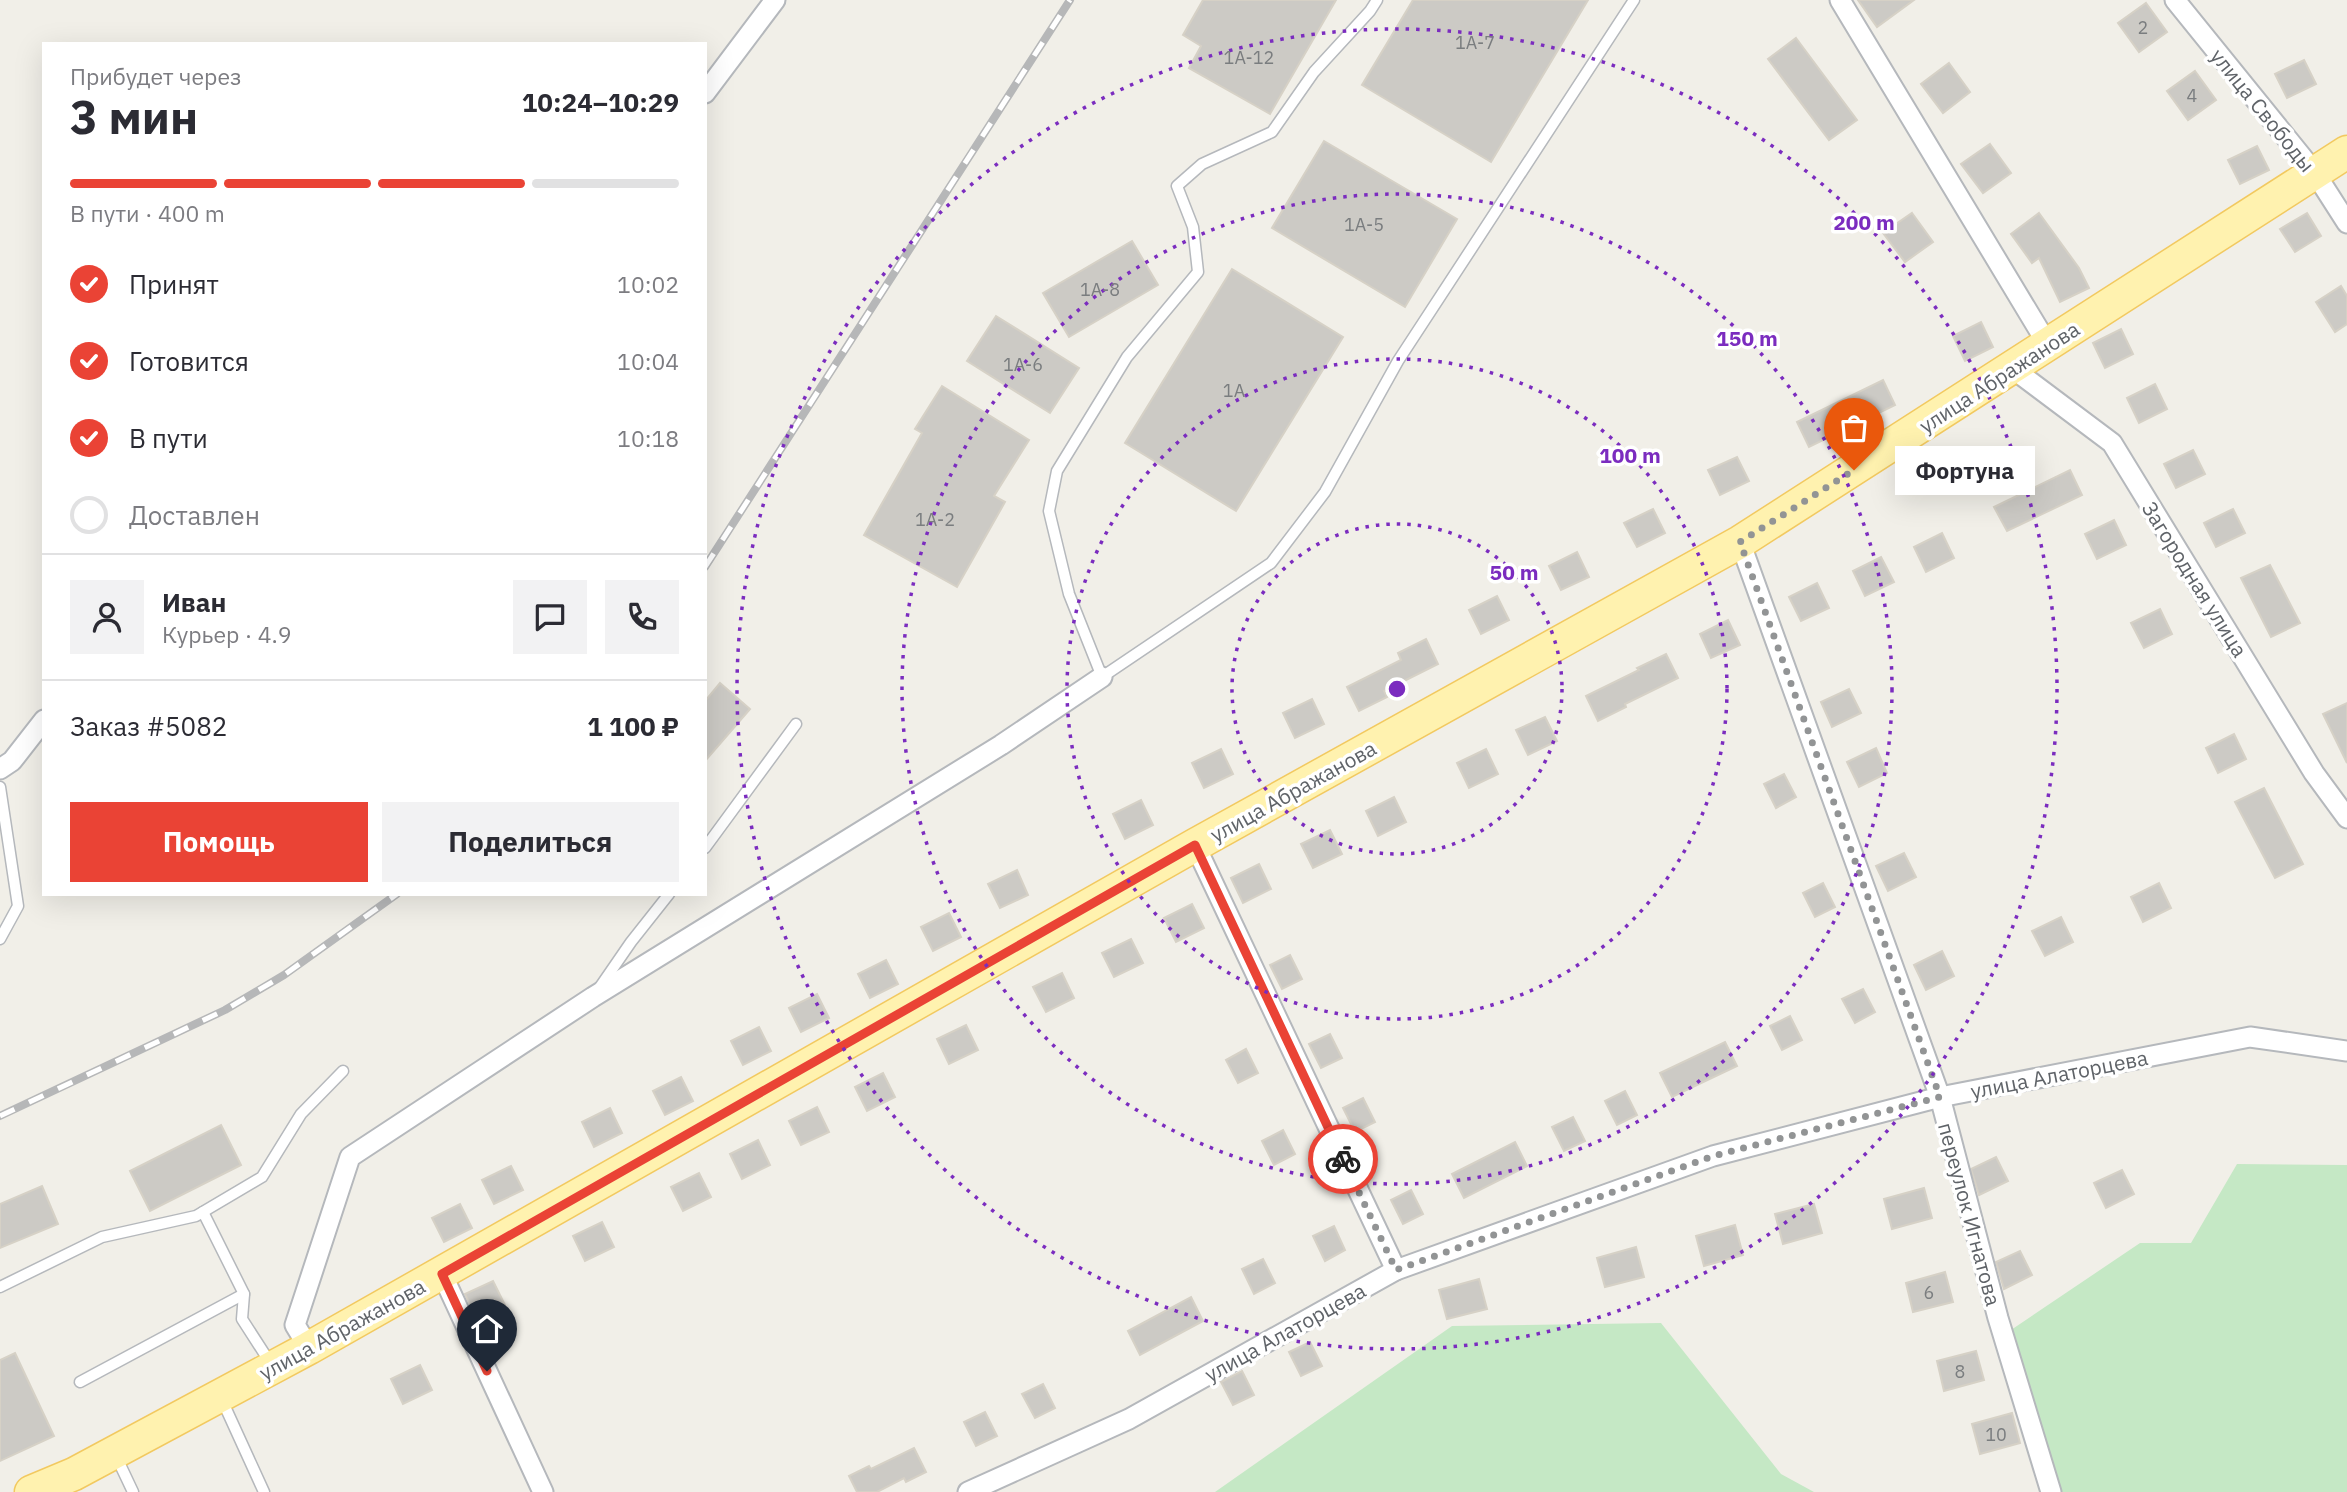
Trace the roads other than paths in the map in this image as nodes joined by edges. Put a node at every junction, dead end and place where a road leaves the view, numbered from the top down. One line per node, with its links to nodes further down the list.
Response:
1 (775, 0): 6 (street)
2 (1377, 0): 13 (lane)
3 (1634, 0): 13 (lane)
4 (1840, 0): 10 (street)
5 (2175, 0): 8 (street, улица Свободы)
6 (707, 90)
7 (2347, 152): 8 (main road, улица Абражанова)
8 (2315, 173): 9 (street, улица Свободы); 10 (main road, улица Абражанова)
9 (2347, 223)
10 (2048, 345): 11 (main road, улица Абражанова)
11 (2012, 368): 12 (main road, улица Абражанова); 18 (street, Загородная улица)
12 (1740, 542): 20 (main road, улица Абражанова); 26 (street, переулок Игнатова)
13 (1102, 677): 23 (street)
14 (42, 723): 16 (street)
15 (796, 724): 19 (lane)
16 (0, 769)
17 (0, 787): 22 (lane)
18 (2347, 818)
19 (707, 845)
20 (1195, 845): 28 (street); 29 (main road, улица Абражанова)
21 (667, 896): 23 (lane)
22 (0, 939)
23 (593, 997): 32 (street)
24 (2347, 1051): 26 (street, улица Алаторцева)
25 (343, 1071): 27 (lane)
26 (1940, 1097): 28 (street, улица Алаторцева); 42 (street, переулок Игнатова)
27 (203, 1212): 30 (lane); 31 (lane)
28 (1396, 1270): 41 (street, улица Алаторцева)
29 (442, 1274): 32 (main road, улица Абражанова); 40 (street)
30 (0, 1287)
31 (244, 1294): 33 (lane); 34 (lane)
32 (309, 1348): 33 (main road, улица Абражанова)
33 (273, 1367): 35 (main road, улица Абражанова)
34 (80, 1382)
35 (220, 1396): 36 (main road, улица Абражанова); 39 (lane)
36 (114, 1453): 37 (main road, улица Абражанова); 38 (lane)
37 (31, 1492)
38 (134, 1492)
39 (264, 1492)
40 (543, 1492)
41 (968, 1492)
42 (2051, 1492)

